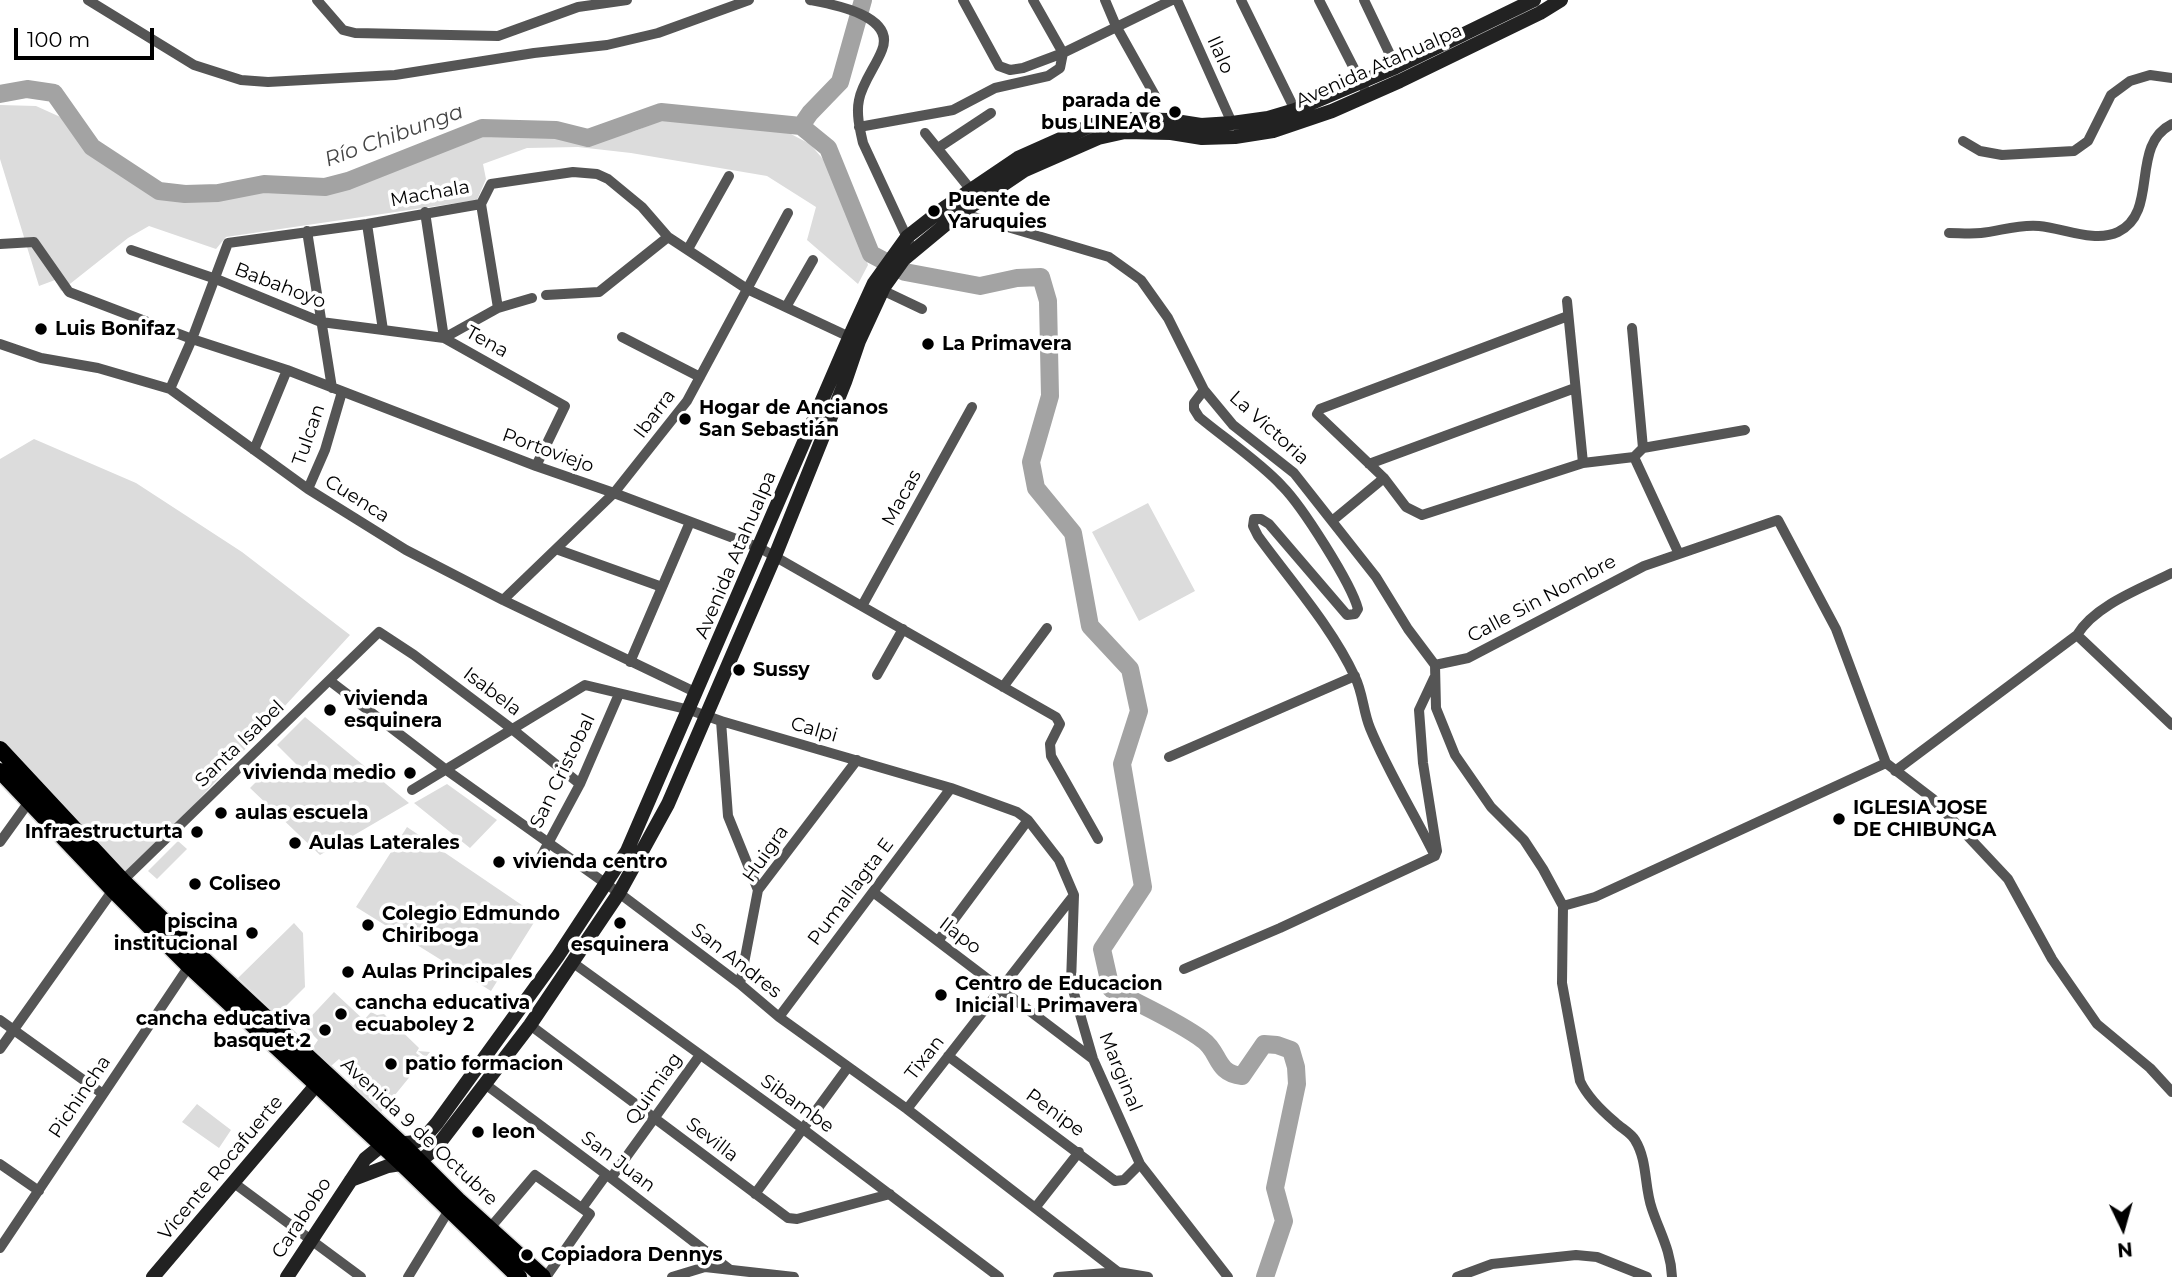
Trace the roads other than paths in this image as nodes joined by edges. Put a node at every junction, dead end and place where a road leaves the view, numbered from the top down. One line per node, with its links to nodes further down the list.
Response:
1 (88, 0): 4 (street)
2 (317, 0): 3 (street)
3 (627, 0)
4 (749, 0)
5 (810, 0): 26 (street)
6 (963, 0): 17 (street)
7 (1033, 0): 17 (street)
8 (1105, 0): 15 (street)
9 (1174, 0): 15 (street); 24 (street, Ilalo)
10 (1241, 0): 22 (street)
11 (1319, 0): 20 (street)
12 (1364, 0): 18 (street)
13 (1534, 0): 16 (main road, Avenida Atahualpa)
14 (1561, 0): 16 (main road, Avenida Atahualpa)
15 (1116, 26): 17 (street); 21 (street)
16 (1487, 31): 18 (main road, Avenida Atahualpa); 20 (main road, Avenida Atahualpa)
17 (1063, 54): 26 (street)
18 (1396, 67): 20 (main road, Avenida Atahualpa)
19 (2172, 78): 28 (street)
20 (1365, 88): 22 (main road, Avenida Atahualpa); 36 (main road, Avenida Atahualpa)
21 (1158, 100)
22 (1295, 110): 24 (main road, Avenida Atahualpa)
23 (991, 113): 29 (street)
24 (1232, 123): 31 (main road, Avenida Atahualpa)
25 (2172, 124): 39 (street)
26 (859, 127): 43 (street)
27 (925, 133): 29 (street)
28 (1963, 141)
29 (938, 148): 31 (street)
30 (729, 176): 42 (street)
31 (971, 190): 33 (main road, Avenida Atahualpa)
32 (481, 204): 34 (street, Machala); 40 (street, Machala); 53 (street)
33 (944, 208): 36 (street, La Victoria); 43 (main road, Avenida Atahualpa)
34 (425, 212): 37 (street, Machala); 60 (street, Tena)
35 (788, 213): 48 (street, Ibarra)
36 (961, 213): 43 (main road, Avenida Atahualpa); 69 (street, La Victoria)
37 (367, 223): 38 (street, Machala); 58 (street)
38 (307, 231): 46 (street, Machala); 56 (street, Tulcan)
39 (1949, 233)
40 (668, 237): 42 (street, Machala); 49 (street)
41 (0, 244): 61 (street, Portoviejo)
42 (688, 249): 48 (street, Machala)
43 (905, 249): 47 (main road, Avenida Atahualpa)
44 (131, 250): 46 (street, Babahoyo)
45 (813, 260): 52 (street)
46 (216, 279): 56 (street, Babahoyo); 61 (street, Machala)
47 (880, 287): 54 (street); 62 (main road, Avenida Atahualpa)
48 (747, 289): 52 (street, Machala); 65 (street, Ibarra)
49 (546, 295)
50 (532, 298): 53 (street)
51 (1567, 301): 55 (street)
52 (786, 307): 62 (street, Machala)
53 (498, 308): 60 (street)
54 (922, 309)
55 (1568, 316): 66 (street); 76 (street)
56 (321, 322): 58 (street, Babahoyo); 68 (street, Tulcan)
57 (1632, 328): 72 (street)
58 (383, 330): 60 (street, Babahoyo)
59 (622, 337): 65 (street)
60 (444, 338): 77 (street, Tena)
61 (192, 339): 64 (street, Portoviejo); 67 (street, Machala)
62 (854, 339): 83 (main road, Avenida Atahualpa); 86 (main road, Avenida Atahualpa)
63 (0, 344): 67 (street, Cuenca)
64 (286, 370): 68 (street, Portoviejo); 73 (street)
65 (700, 377): 80 (street, Ibarra)
66 (1575, 388): 75 (street); 76 (street)
67 (170, 389): 73 (street, Cuenca)
68 (337, 390): 77 (street, Portoviejo); 79 (street, Tulcan)
69 (1203, 390): 81 (street, La Victoria); 98 (street)
70 (972, 407): 90 (street, Macas)
71 (1745, 430): 72 (street)
72 (1643, 448): 74 (street)
73 (254, 450): 79 (street, Cuenca)
74 (1634, 457): 75 (street); 85 (street)
75 (1583, 463): 78 (street)
76 (1369, 464): 78 (street)
77 (536, 466): 80 (street, Portoviejo)
78 (1384, 478): 81 (street)
79 (308, 489): 89 (street, Cuenca)
80 (614, 493): 82 (street, Portoviejo); 84 (street, Ibarra)
81 (1332, 521): 96 (street, La Victoria)
82 (690, 522): 83 (street, Portoviejo); 88 (street)
83 (760, 548): 86 (street, Portoviejo); 101 (main road, Avenida Atahualpa)
84 (556, 549): 88 (street); 89 (street, Ibarra)
85 (1678, 552): 96 (street, Calle Sin Nombre); 111 (street, Calle Sin Nombre)
86 (775, 556): 90 (street, Portoviejo); 104 (main road, Avenida Atahualpa)
87 (2172, 573): 94 (street)
88 (662, 587): 95 (street)
89 (503, 600): 95 (street, Cuenca)
90 (862, 606): 92 (street, Portoviejo)
91 (1046, 628): 100 (street)
92 (903, 629): 97 (street); 100 (street, Portoviejo)
93 (379, 632): 99 (street, Santa Isabel); 107 (street, Isabela)
94 (2077, 635): 106 (street); 114 (street)
95 (630, 662): 101 (street, Cuenca)
96 (1435, 670): 123 (street); 131 (street)
97 (877, 675)
98 (1355, 676): 109 (street); 123 (street)
99 (330, 681): 112 (street, San Andres); 126 (street, Santa Isabel)
100 (1003, 687): 120 (street, Portoviejo)
101 (697, 693): 103 (main road, Avenida Atahualpa)
102 (619, 694): 103 (street, Calpi); 107 (street, Calpi); 115 (street, San Cristobal)
103 (690, 709): 104 (street, Calpi); 125 (main road, Avenida Atahualpa)
104 (705, 715): 105 (street, Calpi); 129 (main road, Avenida Atahualpa)
105 (720, 722): 110 (street, Calpi); 127 (street)
106 (2172, 725)
107 (512, 729): 112 (street); 115 (street, Isabela)
108 (0, 749): 118 (main road, Avenida 9 de Octubre)
109 (1169, 757)
110 (857, 760): 116 (street, Calpi); 127 (street, Huigra)
111 (1886, 763): 114 (street); 131 (street)
112 (445, 769): 117 (street); 121 (street, San Andres)
113 (0, 771): 118 (main road, Avenida 9 de Octubre)
114 (1895, 771): 149 (street)
115 (580, 784): 121 (street, San Cristobal)
116 (951, 788): 119 (street, Calpi); 128 (street, Pumallagta E)
117 (412, 790)
118 (34, 794): 122 (street); 126 (main road, Avenida 9 de Octubre)
119 (1028, 820): 130 (street, Marginal); 132 (street)
120 (1098, 839)
121 (548, 841): 124 (street, San Cristobal); 125 (street, San Andres)
122 (0, 842)
123 (1435, 856): 135 (street)
124 (537, 864)
125 (605, 883): 129 (street, San Andres); 154 (main road, Avenida Atahualpa)
126 (118, 885): 134 (main road, Avenida 9 de Octubre); 141 (street, Santa Isabel); 154 (main road, Avenida 9 de Octubre)
127 (758, 890): 136 (street, Huigra)
128 (873, 892): 132 (street, Ilapo); 138 (street, Pumallagta E)
129 (619, 893): 133 (main road, Avenida Atahualpa); 136 (street, San Andres)
130 (1074, 895): 137 (street, Tixan); 145 (street, Marginal)
131 (1563, 906): 191 (street)
132 (938, 941): 137 (street, Ilapo)
133 (572, 962): 140 (main road, Avenida Atahualpa); 143 (street, Sibambe)
134 (189, 965): 147 (main road, Avenida 9 de Octubre); 150 (street, Pichincha)
135 (1184, 969)
136 (740, 984): 138 (street, San Andres)
137 (1001, 988): 144 (street, Tixan); 145 (street, Ilapo)
138 (779, 1017): 146 (street, San Andres)
139 (0, 1020): 141 (street)
140 (530, 1025): 148 (main road, Avenida Atahualpa); 152 (street, Sevilla)
141 (13, 1030): 142 (street, Santa Isabel); 150 (street)
142 (0, 1049)
143 (700, 1055): 152 (street, Quimiag); 153 (street, Sibambe)
144 (948, 1056): 151 (street, Tixan); 156 (street, Penipe)
145 (1093, 1059): 160 (street, Marginal)
146 (848, 1067): 151 (street, San Andres); 153 (street)
147 (317, 1084): 155 (main road, Avenida 9 de Octubre); 163 (main road, Vicente Rocafuerte)
148 (485, 1084): 157 (main road, Avenida Atahualpa); 161 (street, San Juan)
149 (2172, 1092)
150 (103, 1094): 164 (street, Pichincha)
151 (907, 1109): 167 (street, San Andres)
152 (655, 1119): 161 (street, Quimiag); 165 (street, Sevilla)
153 (803, 1129): 165 (street); 166 (street, Sibambe)
154 (403, 1145): 155 (main road, Avenida Atahualpa); 157 (main road, Avenida 9 de Octubre)
155 (381, 1146): 158 (main road, Avenida 9 de Octubre); 162 (main road, Carabobo)
156 (1079, 1152): 160 (street, Penipe); 167 (street)
157 (419, 1161): 158 (main road); 170 (main road, Avenida 9 de Octubre)
158 (401, 1163): 162 (main road, Carabobo); 168 (main road, Avenida 9 de Octubre)
159 (0, 1164): 164 (street)
160 (1140, 1164): 188 (street, Marginal)
161 (609, 1176): 169 (street, Quimiag); 174 (street, San Juan)
162 (350, 1180): 171 (main road, Carabobo)
163 (233, 1183): 171 (street); 176 (main road, Vicente Rocafuerte)
164 (38, 1191): 172 (street, Pichincha)
165 (755, 1194): 166 (street, Sevilla)
166 (890, 1194): 185 (street, Sibambe)
167 (1035, 1208): 175 (street, San Andres)
168 (449, 1210): 179 (street); 180 (main road, Avenida 9 de Octubre)
169 (586, 1211): 170 (street); 181 (street, Quimiag)
170 (490, 1228): 181 (main road, Avenida 9 de Octubre)
171 (312, 1241): 177 (main road, Carabobo); 178 (street)
172 (0, 1248)
173 (705, 1267): 174 (street); 182 (street); 183 (street)
174 (729, 1269): 184 (street)
175 (1118, 1272): 186 (street); 187 (street)
176 (153, 1277)
177 (287, 1277)
178 (361, 1277)
179 (408, 1277)
180 (519, 1277)
181 (544, 1277)
182 (672, 1277)
183 (716, 1277)
184 (794, 1277)
185 (999, 1277)
186 (1058, 1277)
187 (1147, 1277)
188 (1228, 1277)
189 (1457, 1277): 190 (street)
190 (1647, 1277)
191 (1672, 1277)

